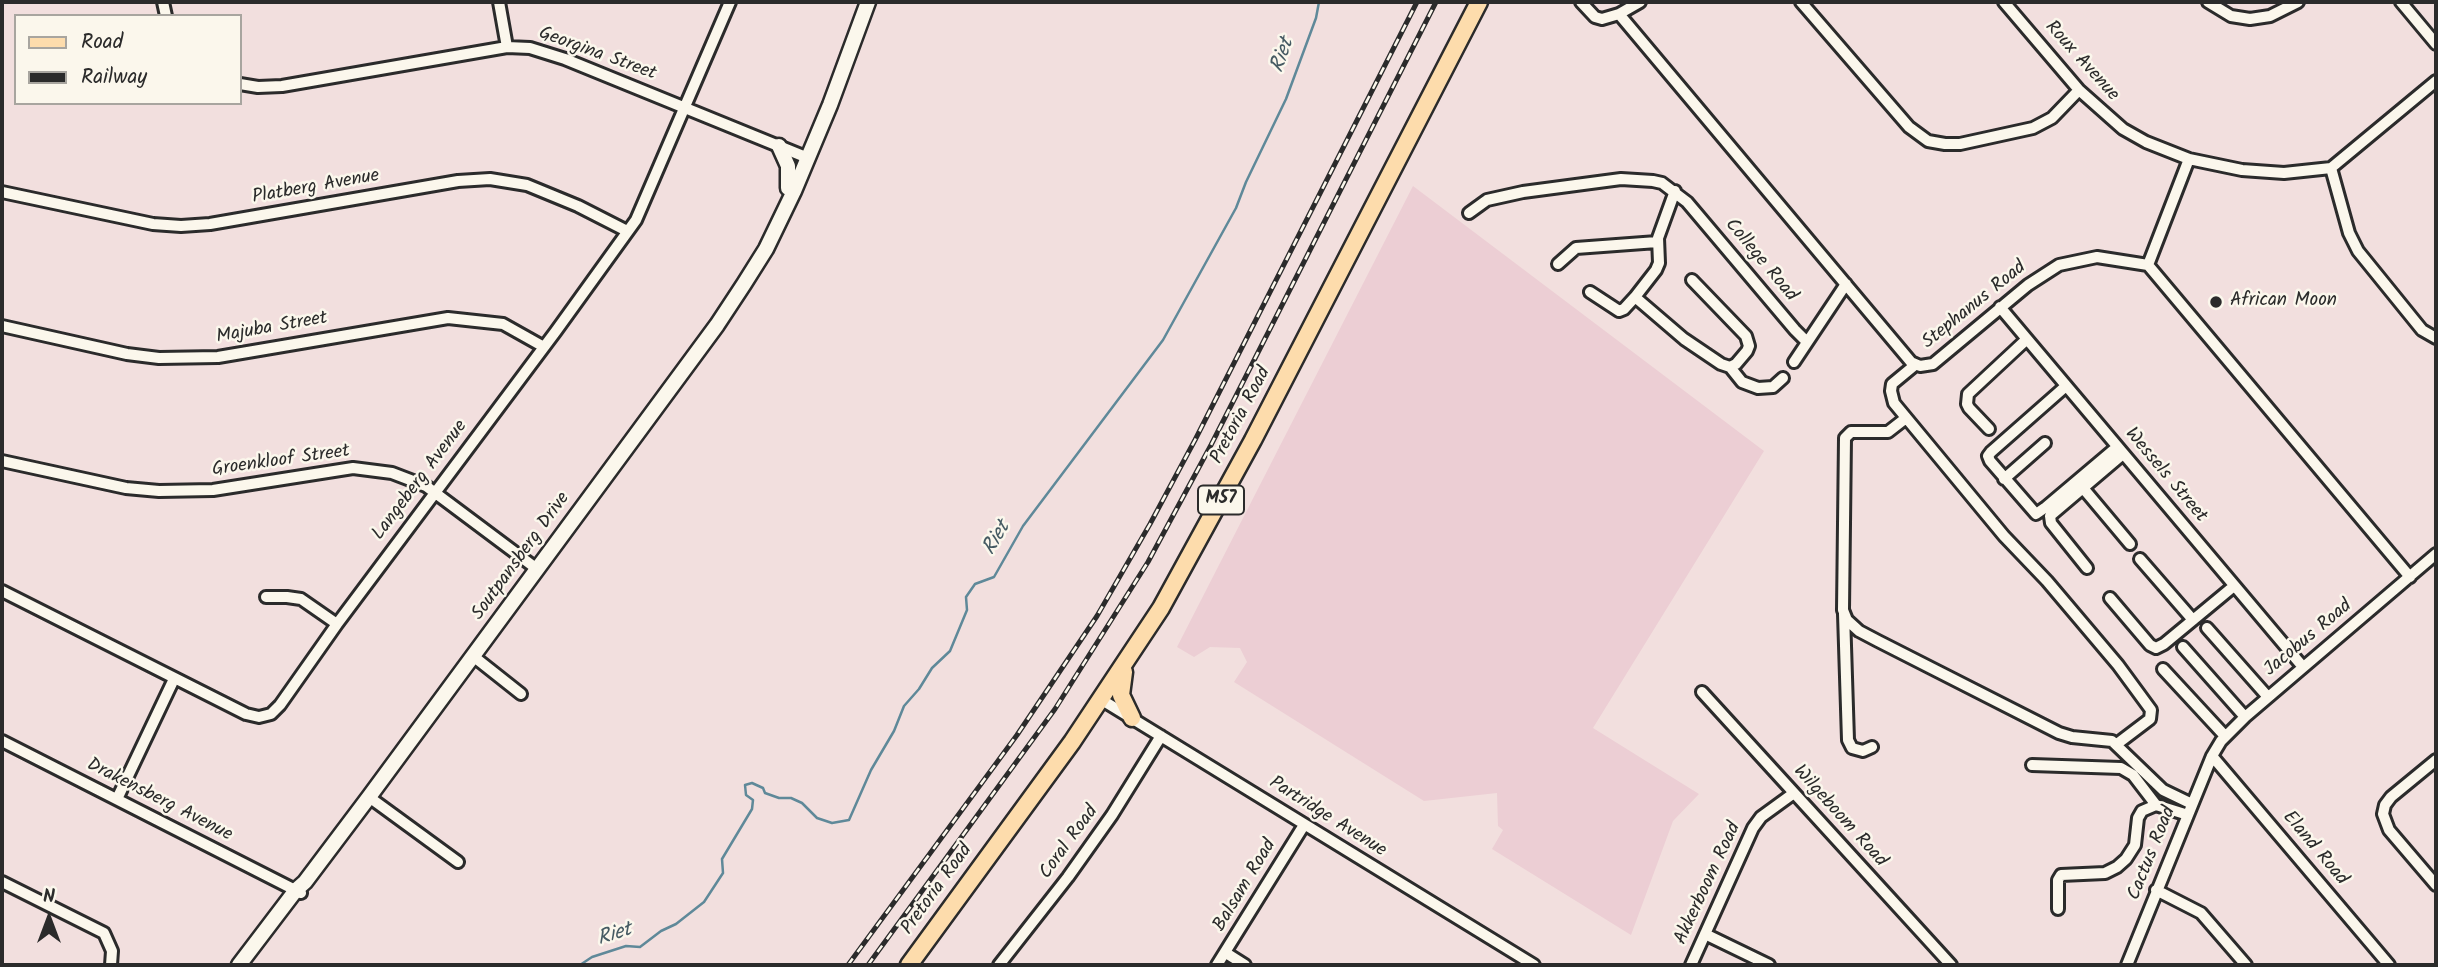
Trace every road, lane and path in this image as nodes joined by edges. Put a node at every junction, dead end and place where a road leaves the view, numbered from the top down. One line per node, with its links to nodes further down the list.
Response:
1 (499, 2): 15 (street)
2 (728, 2): 19 (street, Langeberg Avenue)
3 (860, 2): 21 (street, Soutpansberg Drive)
4 (869, 2): 21 (street, Soutpansberg Drive)
5 (1479, 2): 72 (main road, Pretoria Road / M57)
6 (1581, 2): 13 (street)
7 (1640, 2): 13 (street)
8 (1801, 2): 18 (street)
9 (2004, 2): 18 (street, Roux Avenue)
10 (2208, 2): 11 (street)
11 (2298, 2)
12 (2401, 2): 14 (street)
13 (1619, 14): 34 (street, Stephanus Road)
14 (2436, 44)
15 (507, 47): 17 (street, Georgina Street); 19 (street, Georgina Street)
16 (2436, 81): 23 (street)
17 (242, 84)
18 (2079, 90): 22 (street, Roux Avenue)
19 (686, 107): 20 (street, Georgina Street); 28 (street, Langeberg Avenue)
20 (779, 146): 21 (street, Georgina Street); 24 (street)
21 (805, 157): 24 (street, Soutpansberg Drive); 30 (street, Soutpansberg Drive)
22 (2189, 159): 23 (street, Roux Avenue); 32 (street)
23 (2331, 168): 39 (street)
24 (788, 188): 30 (street, Soutpansberg Drive)
25 (1675, 191): 27 (street); 29 (street); 41 (street, College Road)
26 (2, 192): 28 (street, Platberg Avenue)
27 (1469, 213)
28 (627, 231): 42 (street, Langeberg Avenue)
29 (1657, 243): 31 (street); 36 (street)
30 (763, 251): 60 (street, Soutpansberg Drive)
31 (1558, 264)
32 (2148, 265): 37 (street, Stephanus Road); 61 (street)
33 (1692, 280): 45 (street)
34 (1846, 284): 41 (street); 44 (street, Stephanus Road)
35 (1590, 292): 36 (street)
36 (1635, 297): 45 (street)
37 (2000, 307): 40 (street, Wessels Street); 44 (street, Stephanus Road)
38 (2, 326): 42 (street, Majuba Street)
39 (2436, 338)
40 (2026, 339): 47 (street, Wessels Street); 49 (street)
41 (1807, 342): 43 (street)
42 (544, 347): 55 (street, Langeberg Avenue)
43 (1794, 362)
44 (1915, 365): 48 (street)
45 (1730, 367): 46 (street)
46 (1783, 378)
47 (2066, 386): 51 (street, Wessels Street); 53 (street)
48 (1906, 418): 66 (street); 85 (street)
49 (1989, 429)
50 (2045, 443): 53 (street)
51 (2120, 450): 53 (street); 54 (street); 62 (street, Wessels Street)
52 (2, 461): 55 (street, Groenkloof Street)
53 (2004, 479)
54 (2083, 488): 56 (street); 59 (street)
55 (435, 492): 60 (street, Groenkloof Street); 68 (street, Langeberg Avenue)
56 (2130, 544)
57 (2436, 554): 61 (street, Jacobus Road)
58 (2140, 559): 67 (street)
59 (2087, 568)
60 (537, 569): 71 (street, Soutpansberg Drive)
61 (2410, 577): 73 (street, Jacobus Road)
62 (2234, 586): 67 (street); 73 (street, Wessels Street)
63 (2, 591): 75 (street, Langeberg Avenue)
64 (266, 597): 68 (street)
65 (2110, 598): 67 (street)
66 (1844, 614): 85 (street); 86 (street)
67 (2193, 620)
68 (337, 624): 75 (street, Langeberg Avenue)
69 (2207, 628): 78 (street)
70 (2183, 648): 80 (street)
71 (473, 656): 77 (street); 91 (street, Soutpansberg Drive)
72 (1126, 663): 79 (main road, Pretoria Road / M57); 81 (main road)
73 (2303, 667): 78 (street, Jacobus Road)
74 (2163, 669): 83 (street)
75 (174, 679): 92 (street)
76 (1702, 692): 90 (street, Wilgeboom Road)
77 (521, 694)
78 (2268, 697): 80 (street, Jacobus Road)
79 (1102, 700): 81 (street, Partridge Avenue); 107 (main road, Pretoria Road / M57)
80 (2245, 717): 83 (street, Jacobus Road)
81 (1132, 718): 82 (street, Partridge Avenue)
82 (1161, 736): 95 (street, Partridge Avenue); 108 (street, Coral Road)
83 (2225, 736): 87 (street, Jacobus Road)
84 (2, 741): 92 (street, Drakensberg Avenue)
85 (2117, 744): 94 (street)
86 (1872, 747)
87 (2212, 756): 94 (street, Cactus Road); 117 (street, Eland Road)
88 (2436, 760): 98 (street)
89 (2032, 765): 93 (street)
90 (1794, 793): 102 (street, Akkerboom Road); 114 (street, Wilgeboom Road)
91 (369, 797): 96 (street); 99 (street, Soutpansberg Drive)
92 (117, 799): 99 (street, Drakensberg Avenue)
93 (2156, 805): 94 (street); 101 (street)
94 (2190, 809): 100 (street, Cactus Road)
95 (1304, 825): 103 (street, Balsam Road); 111 (street, Partridge Avenue)
96 (458, 862)
97 (2, 882): 104 (street)
98 (2436, 886)
99 (301, 888): 105 (street, Soutpansberg Drive); 106 (street, Soutpansberg Drive)
100 (2156, 890): 115 (street, Cactus Road); 116 (street)
101 (2058, 909)
102 (1705, 934): 112 (street, Akkerboom Road); 113 (street)
103 (1226, 953): 109 (street, Balsam Road); 110 (street)
104 (111, 965)
105 (239, 965)
106 (247, 965)
107 (909, 965)
108 (999, 965)
109 (1217, 965)
110 (1245, 965)
111 (1534, 965)
112 (1691, 965)
113 (1769, 965)
114 (1951, 965)
115 (2127, 965)
116 (2246, 965)
117 (2389, 965)

